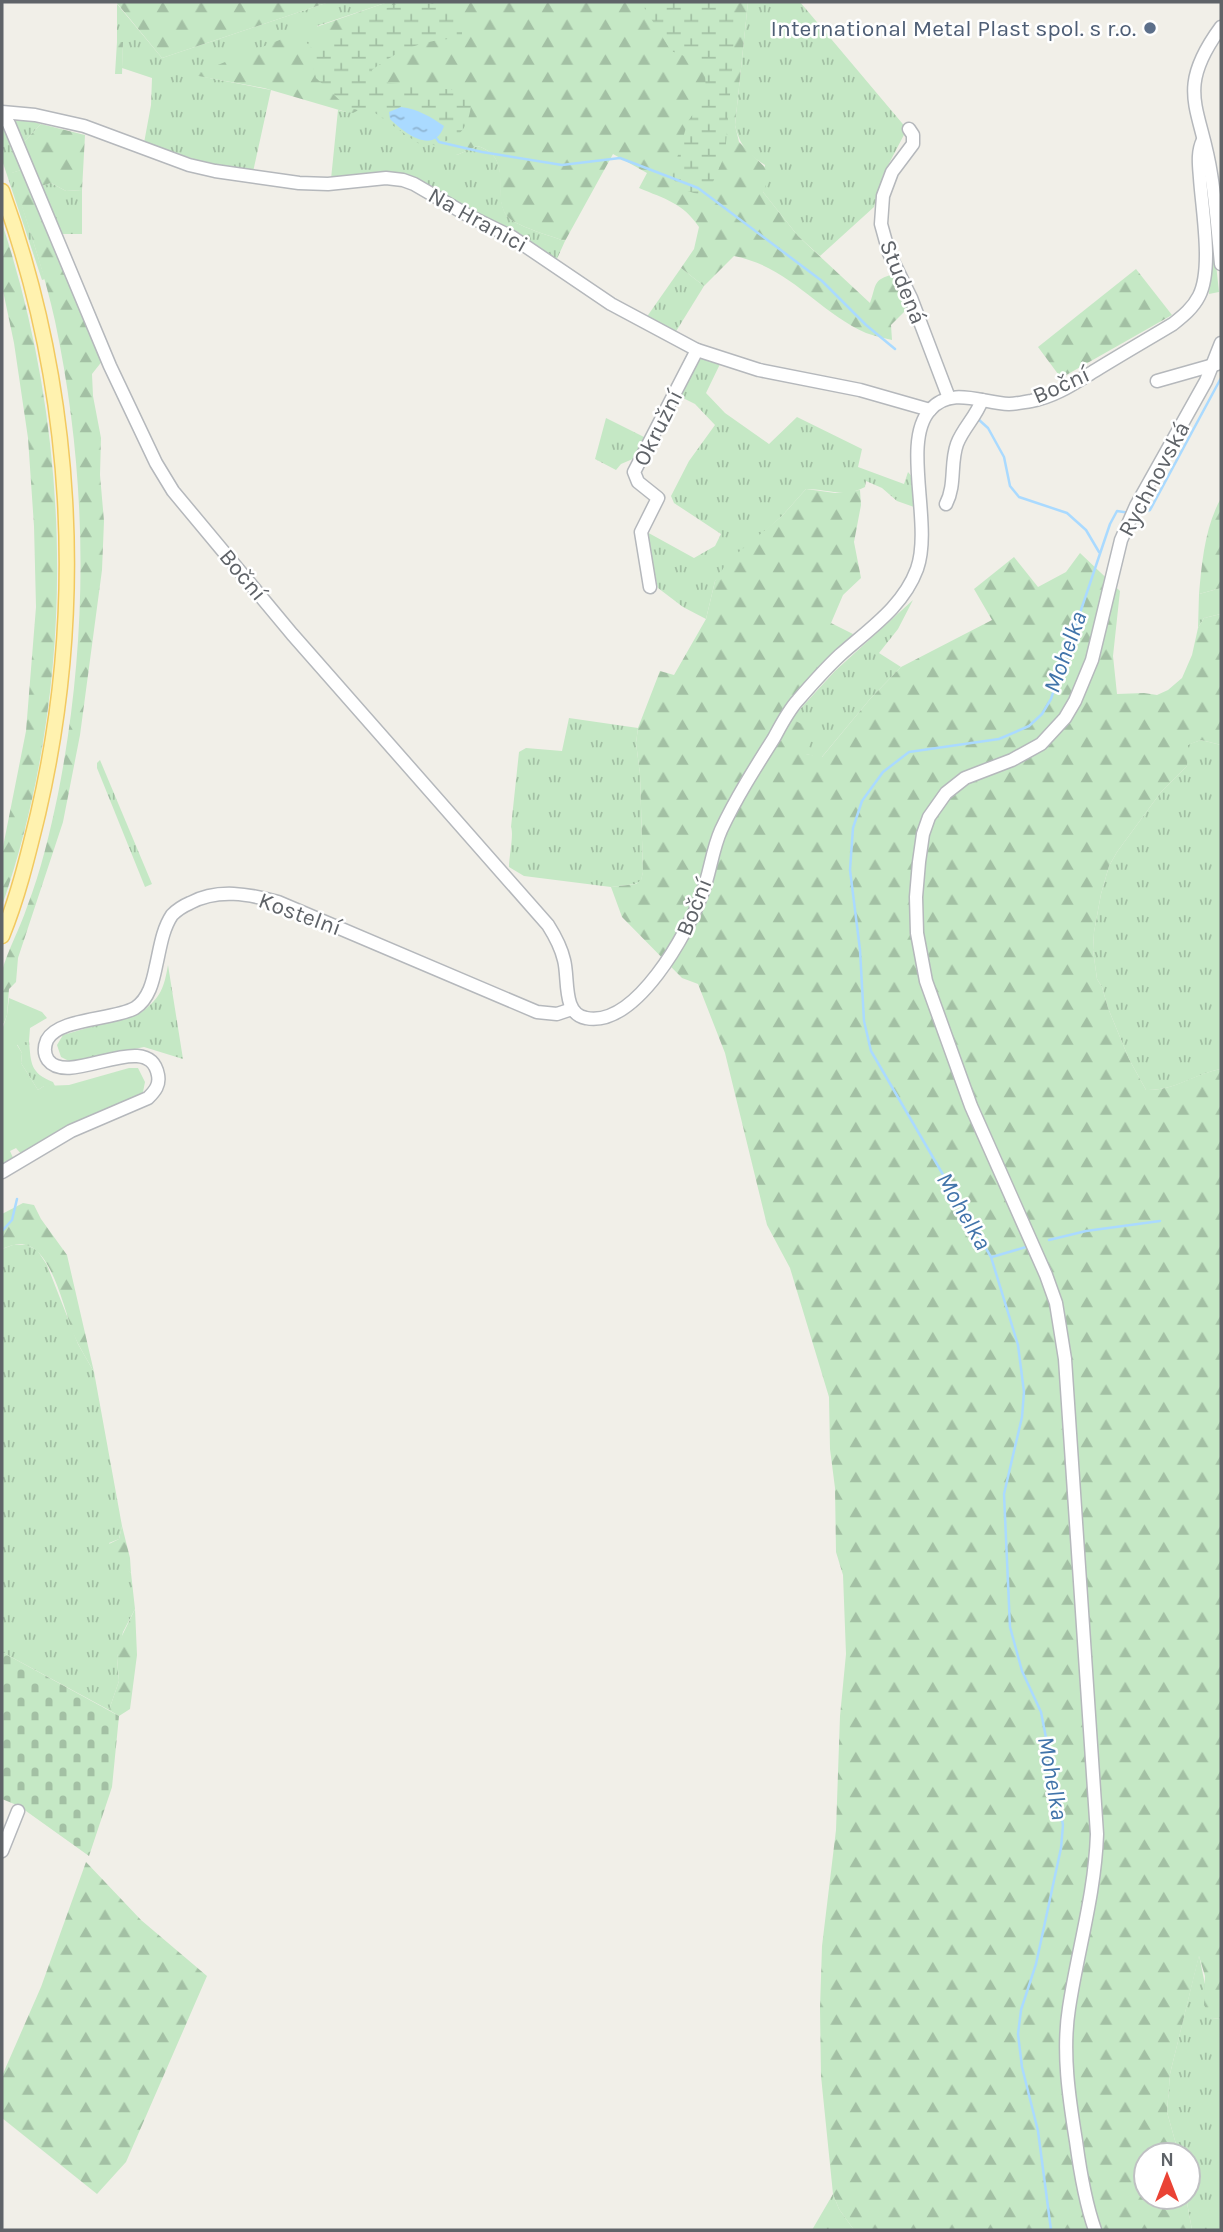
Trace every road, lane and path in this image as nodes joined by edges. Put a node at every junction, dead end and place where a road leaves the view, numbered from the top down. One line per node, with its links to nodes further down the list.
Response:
1 (1221, 27): 4 (street)
2 (2, 113): 8 (street, Na Hranici); 17 (street, Boční)
3 (909, 129): 11 (street, Studená)
4 (1203, 140): 6 (street); 12 (street, Boční)
5 (2, 191): 16 (main road)
6 (1221, 264)
7 (1221, 343): 9 (street, Rychnovská)
8 (698, 350): 13 (street, Na Hranici); 15 (street, Okružní)
9 (1219, 364): 10 (street); 21 (street, Rychnovská)
10 (1157, 381)
11 (949, 398): 12 (street, Boční); 13 (street)
12 (982, 400): 14 (street)
13 (930, 410): 17 (street, Boční)
14 (947, 504)
15 (650, 587)
16 (2, 936)
17 (572, 1009): 18 (street, Kostelní)
18 (2, 1172)
19 (18, 1811): 20 (street)
20 (2, 1851)
21 (1095, 2230)

